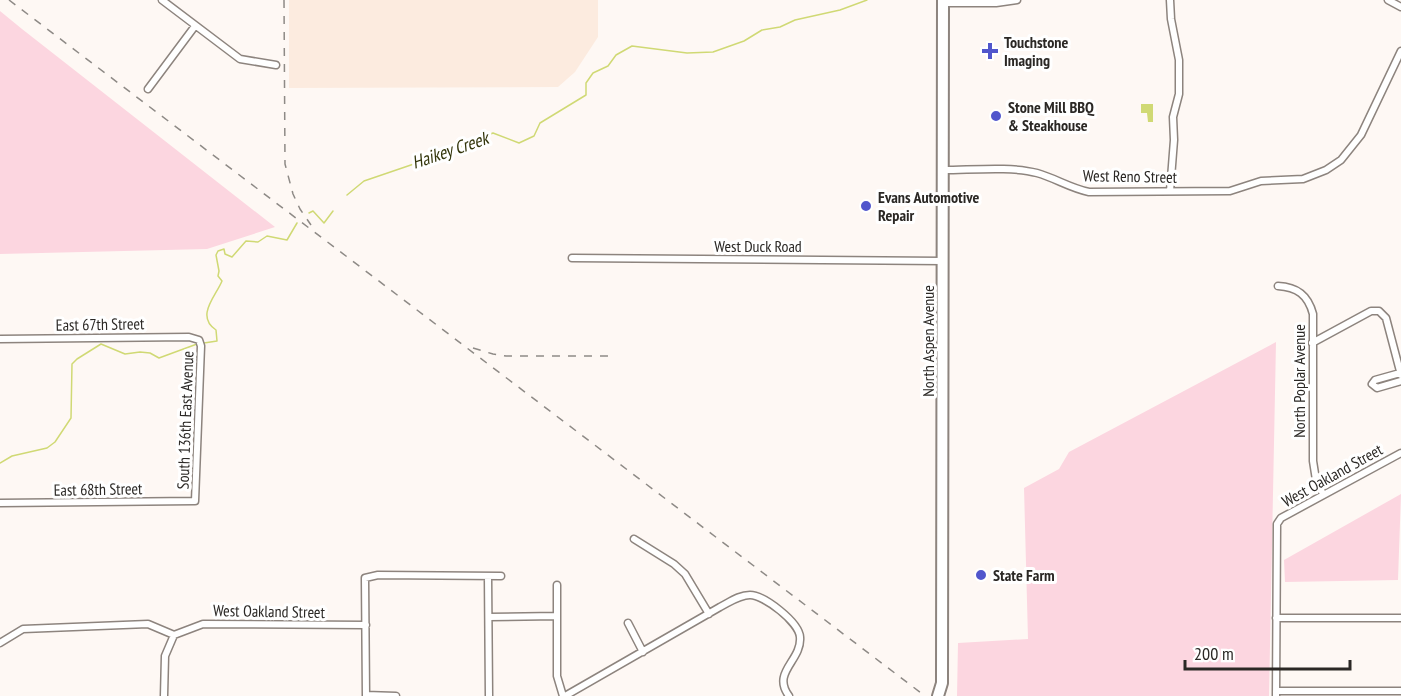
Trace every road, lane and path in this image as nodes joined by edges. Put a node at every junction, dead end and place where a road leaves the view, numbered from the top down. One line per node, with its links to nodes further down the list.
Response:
1 (162, 0): 7 (street)
2 (1017, 0): 5 (street)
3 (1170, 0): 12 (street)
4 (1388, 0): 6 (street)
5 (944, 2): 11 (main road, North Aspen Avenue)
6 (1401, 7)
7 (195, 26): 9 (street); 10 (street)
8 (1401, 51): 12 (street, West Reno Street)
9 (276, 65)
10 (148, 89)
11 (944, 170): 12 (street, West Reno Street); 14 (main road, North Aspen Avenue)
12 (1170, 191)
13 (572, 258): 14 (street, West Duck Road)
14 (943, 261): 39 (main road, North Aspen Avenue)
15 (1278, 286): 18 (street, North Poplar Avenue)
16 (0, 339): 17 (street, East 67th Street)
17 (199, 340): 23 (street, South 136th East Avenue)
18 (1312, 343): 19 (street); 22 (street, North Poplar Avenue)
19 (1401, 374): 20 (street)
20 (1401, 381)
21 (1401, 453): 22 (street, West Oakland Street)
22 (1323, 494): 32 (street, West Oakland Street)
23 (195, 501): 24 (street, East 68th Street)
24 (0, 503)
25 (634, 539): 29 (street)
26 (488, 576): 27 (street); 31 (street); 35 (street)
27 (501, 576)
28 (557, 585): 30 (street)
29 (710, 614): 38 (street); 48 (street)
30 (557, 616): 31 (street); 47 (street)
31 (489, 617): 46 (street)
32 (1276, 618): 33 (street); 41 (street)
33 (1401, 618)
34 (628, 623): 38 (street)
35 (366, 625): 36 (street, West Oakland Street); 44 (street)
36 (174, 635): 37 (street); 43 (street)
37 (0, 643)
38 (643, 652): 47 (street)
39 (942, 683): 49 (main road, North Aspen Avenue); 50 (main road, North Aspen Avenue)
40 (1401, 691): 42 (street)
41 (1276, 694): 42 (street)
42 (1356, 694)
43 (164, 696)
44 (366, 696): 45 (street)
45 (396, 696)
46 (489, 696)
47 (564, 696)
48 (789, 696)
49 (938, 696)
50 (948, 696)

